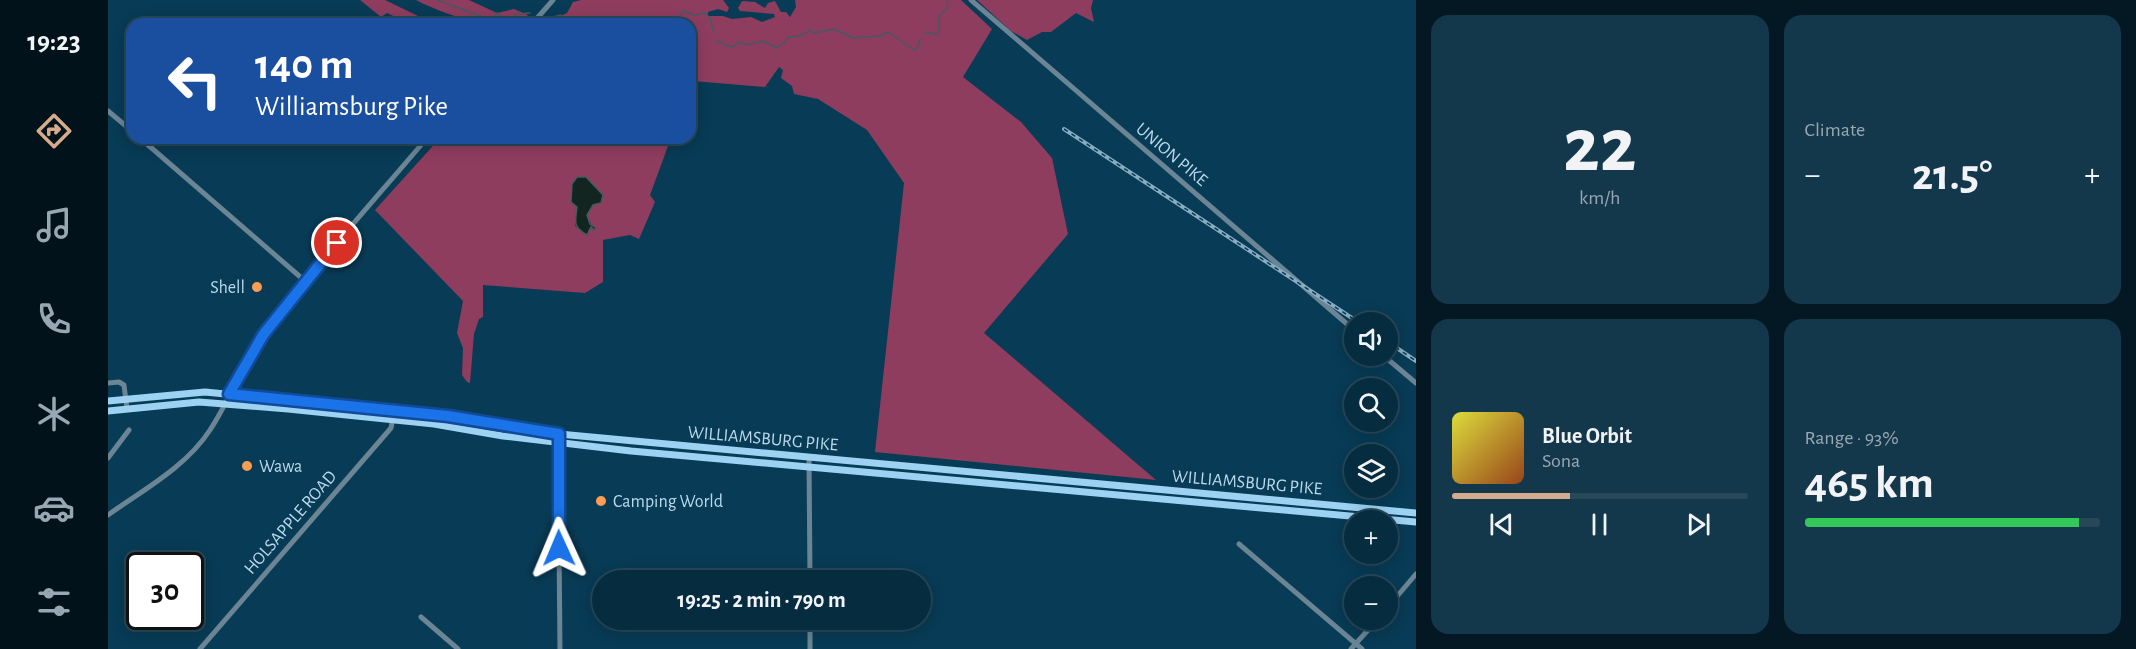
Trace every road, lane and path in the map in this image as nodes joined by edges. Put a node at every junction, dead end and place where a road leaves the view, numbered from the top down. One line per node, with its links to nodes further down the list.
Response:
1 (553, 0): 3 (street)
2 (971, 0): 9 (street, UNION PIKE)
3 (537, 18)
4 (108, 111): 5 (street)
5 (126, 126)
6 (147, 144): 8 (street)
7 (422, 144): 8 (street)
8 (305, 280): 13 (street)
9 (1344, 321)
10 (1396, 366): 12 (street)
11 (108, 383): 14 (street)
12 (1416, 383)
13 (229, 394): 14 (main road, WILLIAMSBURG PIKE); 16 (street); 19 (main road, WILLIAMSBURG PIKE)
14 (127, 399): 15 (main road, WILLIAMSBURG PIKE); 17 (street)
15 (108, 401)
16 (223, 405): 17 (main road, WILLIAMSBURG PIKE); 20 (main road, WILLIAMSBURG PIKE); 28 (street)
17 (127, 409): 18 (main road, WILLIAMSBURG PIKE)
18 (108, 411)
19 (394, 411): 20 (street, HOLSAPPLE ROAD); 22 (main road, WILLIAMSBURG PIKE)
20 (392, 420): 23 (main road, WILLIAMSBURG PIKE); 38 (street, HOLSAPPLE ROAD)
21 (129, 430): 25 (street)
22 (559, 434): 23 (street); 24 (main road, WILLIAMSBURG PIKE)
23 (557, 443): 26 (main road, WILLIAMSBURG PIKE); 40 (street)
24 (809, 457): 26 (street); 27 (main road, WILLIAMSBURG PIKE)
25 (108, 458)
26 (809, 468): 29 (main road, WILLIAMSBURG PIKE); 31 (street)
27 (1416, 513)
28 (108, 514)
29 (1416, 522)
30 (1239, 544): 37 (street)
31 (810, 570)
32 (1416, 574): 33 (street)
33 (1398, 595)
34 (421, 617): 39 (street)
35 (810, 630): 41 (street)
36 (1368, 630): 37 (street)
37 (1356, 643): 42 (street); 43 (street)
38 (200, 649)
39 (458, 649)
40 (560, 649)
41 (810, 649)
42 (1351, 649)
43 (1362, 649)

